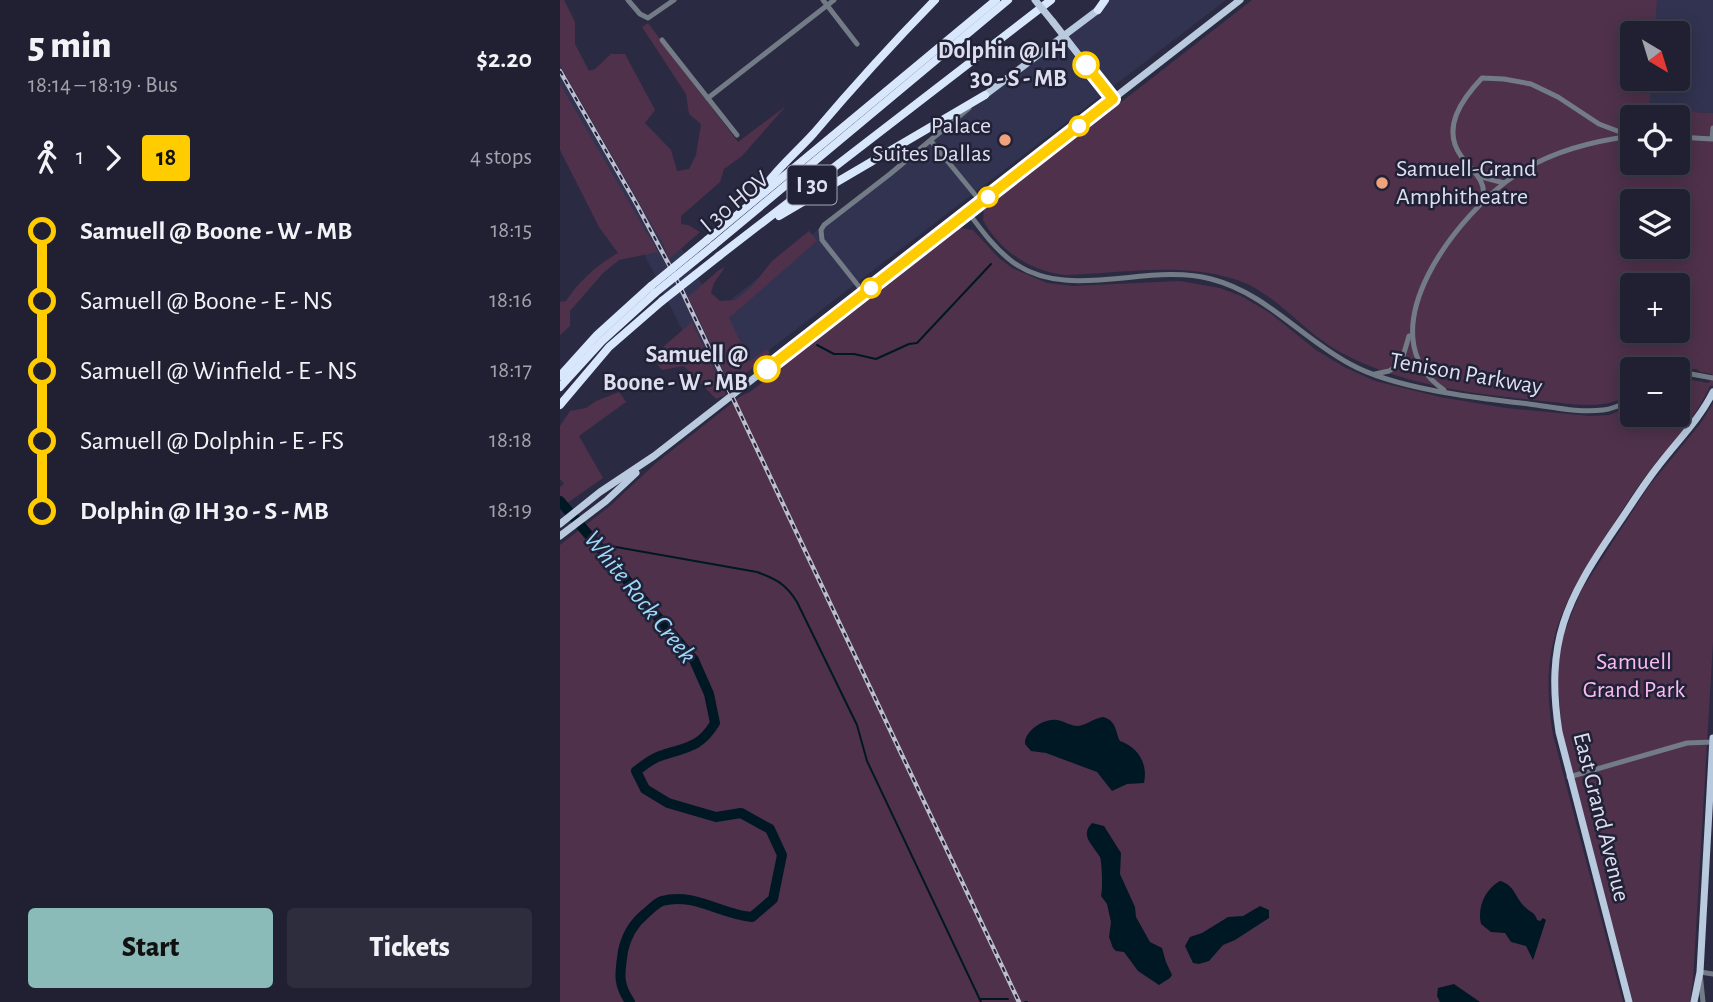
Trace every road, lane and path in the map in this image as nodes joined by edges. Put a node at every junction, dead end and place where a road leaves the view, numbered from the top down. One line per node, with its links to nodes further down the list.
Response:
1 (628, 0): 2 (street)
2 (674, 0)
3 (834, 0): 12 (street)
4 (935, 0): 30 (highway)
5 (996, 0): 30 (highway, I 30)
6 (1008, 0): 35 (highway, I 30 HOV)
7 (1035, 0): 14 (main road, bridge)
8 (1105, 0): 13 (highway)
9 (1112, 0): 13 (street)
10 (1240, 0): 19 (main road)
11 (1049, 1): 34 (highway, I 30)
12 (825, 3): 16 (street); 18 (street)
13 (1098, 10): 14 (main road)
14 (1064, 37): 17 (main road); 19 (main road)
15 (662, 40): 18 (street)
16 (857, 44)
17 (985, 95): 26 (street); 34 (highway)
18 (708, 98): 23 (street)
19 (1113, 99): 32 (main road)
20 (1599, 124): 22 (street); 27 (street); 28 (street)
21 (1713, 128): 25 (street)
22 (1620, 132)
23 (737, 135)
24 (1620, 138): 27 (street)
25 (1690, 138)
26 (931, 141): 32 (street); 36 (street)
27 (1598, 141): 29 (street)
28 (1479, 176): 29 (street); 31 (street)
29 (1504, 183): 31 (street)
30 (756, 199): 35 (highway, I 30)
31 (1482, 201): 37 (street)
32 (981, 202): 33 (main road)
33 (968, 212): 36 (main road); 38 (street, Tenison Parkway)
34 (751, 232): 44 (highway, I 30, bridge)
35 (710, 243): 41 (highway, I 30, bridge)
36 (864, 293): 46 (main road)
37 (1412, 327): 38 (street); 42 (street)
38 (1372, 374): 42 (street, Tenison Parkway)
39 (1690, 374): 40 (street)
40 (1713, 378)
41 (561, 382)
42 (1447, 392): 45 (street, Tenison Parkway)
43 (1713, 392): 50 (main road, East Grand Avenue)
44 (560, 405)
45 (1620, 405)
46 (654, 456): 47 (main road); 48 (main road)
47 (560, 524)
48 (560, 536)
49 (1713, 741): 50 (street); 51 (main road)
50 (1569, 777): 53 (main road, East Grand Avenue)
51 (1700, 972): 52 (street); 54 (main road); 55 (street)
52 (1713, 974)
53 (1629, 1002)
54 (1695, 1002)
55 (1703, 1002)

